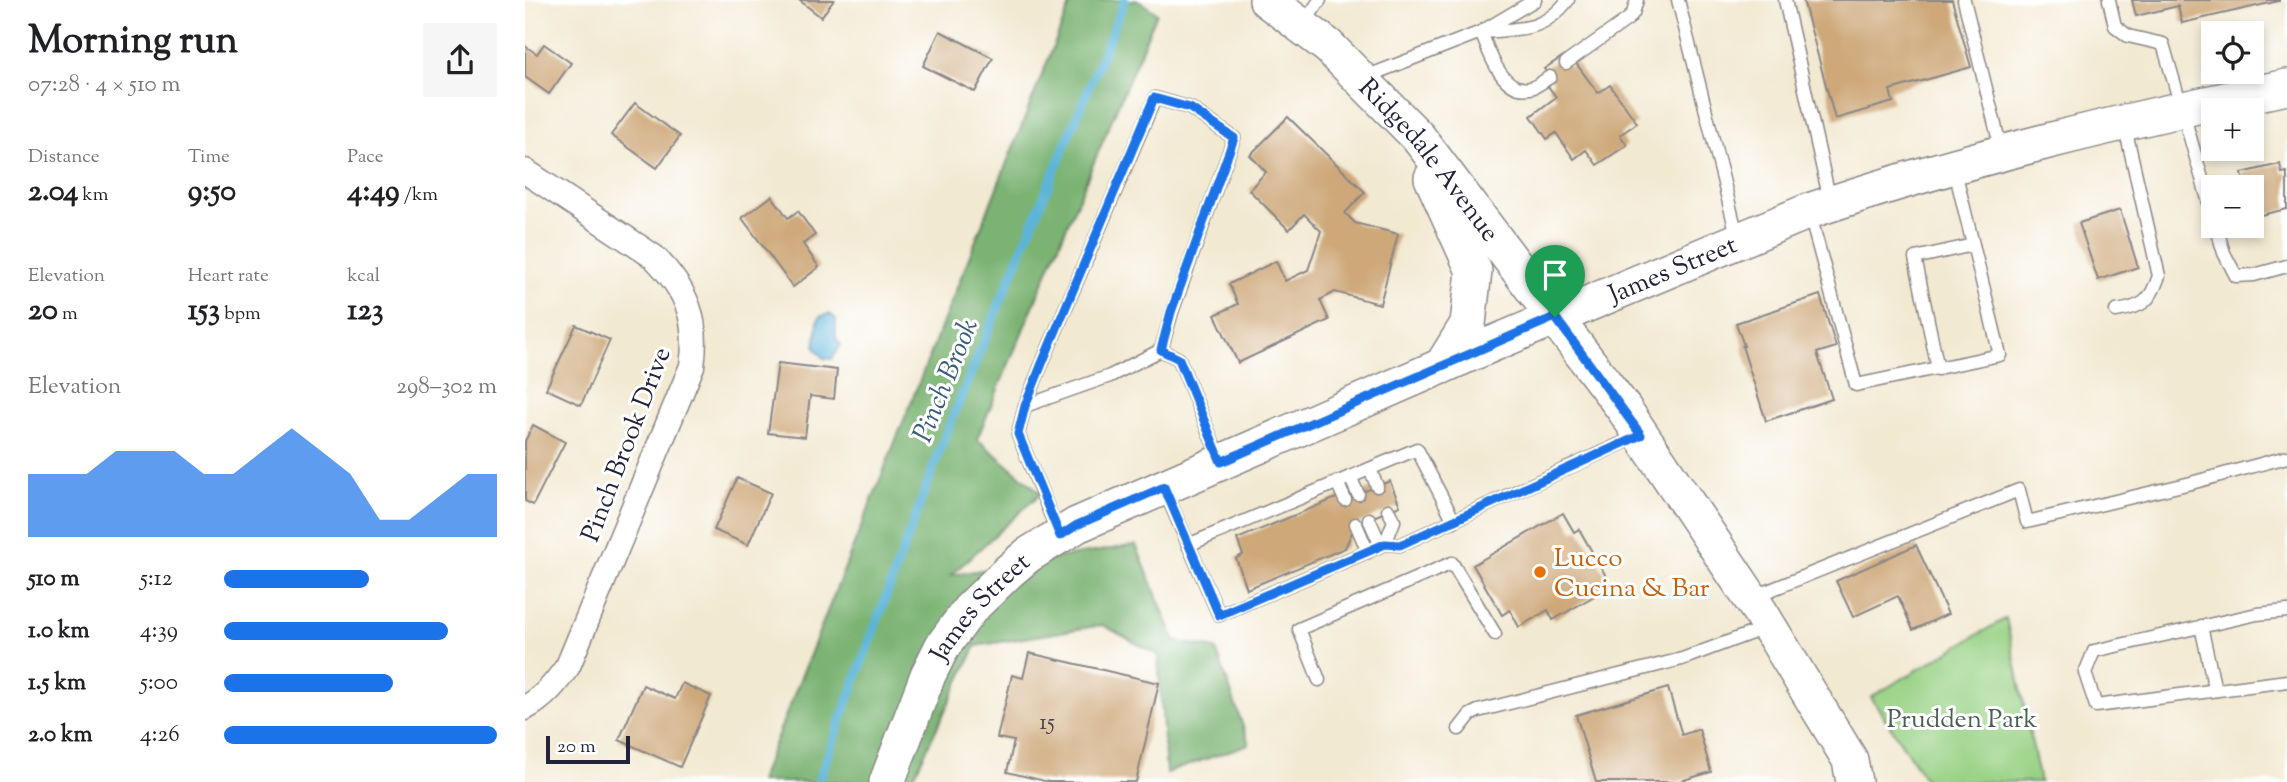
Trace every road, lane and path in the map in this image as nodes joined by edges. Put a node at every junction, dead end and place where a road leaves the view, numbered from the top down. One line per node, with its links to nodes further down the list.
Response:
1 (1267, 0): 9 (street, Ridgedale Avenue)
2 (1535, 0): 10 (lane)
3 (1568, 0): 10 (lane)
4 (1637, 0): 11 (lane)
5 (1678, 0): 24 (lane)
6 (1785, 0): 22 (lane)
7 (1964, 0): 18 (lane)
8 (2109, 0): 15 (lane)
9 (1311, 13): 13 (street, Ridgedale Avenue)
10 (1481, 32): 12 (lane); 13 (lane)
11 (1566, 63)
12 (1550, 77)
13 (1361, 79): 17 (street, Ridgedale Avenue)
14 (2287, 87): 15 (street, James Street)
15 (2183, 108): 16 (street, James Street); 21 (lane)
16 (2124, 123): 18 (street, James Street); 27 (lane)
17 (1410, 130): 28 (street, Ridgedale Avenue); 30 (street)
18 (2002, 153): 19 (street, James Street)
19 (1954, 167): 22 (street, James Street); 25 (lane)
20 (525, 171): 58 (street, Pinch Brook Drive)
21 (2202, 175)
22 (1819, 207): 24 (street, James Street); 31 (lane)
23 (2219, 238): 26 (lane)
24 (1738, 239): 28 (street, James Street)
25 (1973, 246): 31 (lane); 31 (lane)
26 (2287, 266)
27 (2116, 311)
28 (1555, 317): 30 (street, James Street); 33 (street, Ridgedale Avenue)
29 (1161, 350): 32 (lane); 32 (lane); 35 (lane)
30 (1442, 366): 35 (street, James Street)
31 (1938, 369)
32 (1025, 406): 47 (lane)
33 (1641, 435): 45 (lane); 52 (street, Ridgedale Avenue)
34 (2287, 457): 52 (lane)
35 (1221, 462): 40 (street, James Street)
36 (1370, 469): 37 (lane); 39 (lane); 45 (lane)
37 (1350, 477): 38 (lane); 41 (lane)
38 (1337, 482): 42 (lane); 48 (lane)
39 (1377, 486)
40 (1164, 487): 47 (street, James Street); 48 (lane)
41 (1358, 494)
42 (1345, 500)
43 (1388, 510): 49 (lane)
44 (1369, 519): 49 (lane)
45 (1454, 521): 49 (lane)
46 (1356, 524): 50 (lane)
47 (1060, 536): 61 (street, James Street)
48 (1188, 545): 50 (lane)
49 (1383, 545): 50 (lane)
50 (1368, 552)
51 (2287, 611): 53 (lane)
52 (1760, 612): 59 (lane); 60 (street, Ridgedale Avenue)
53 (2201, 626): 57 (lane); 57 (lane)
54 (1495, 634): 55 (lane)
55 (1319, 680)
56 (2287, 681): 57 (lane)
57 (2215, 691)
58 (525, 708)
59 (1459, 729)
60 (1852, 771): 62 (street, Ridgedale Avenue)
61 (887, 782)
62 (1878, 782)

